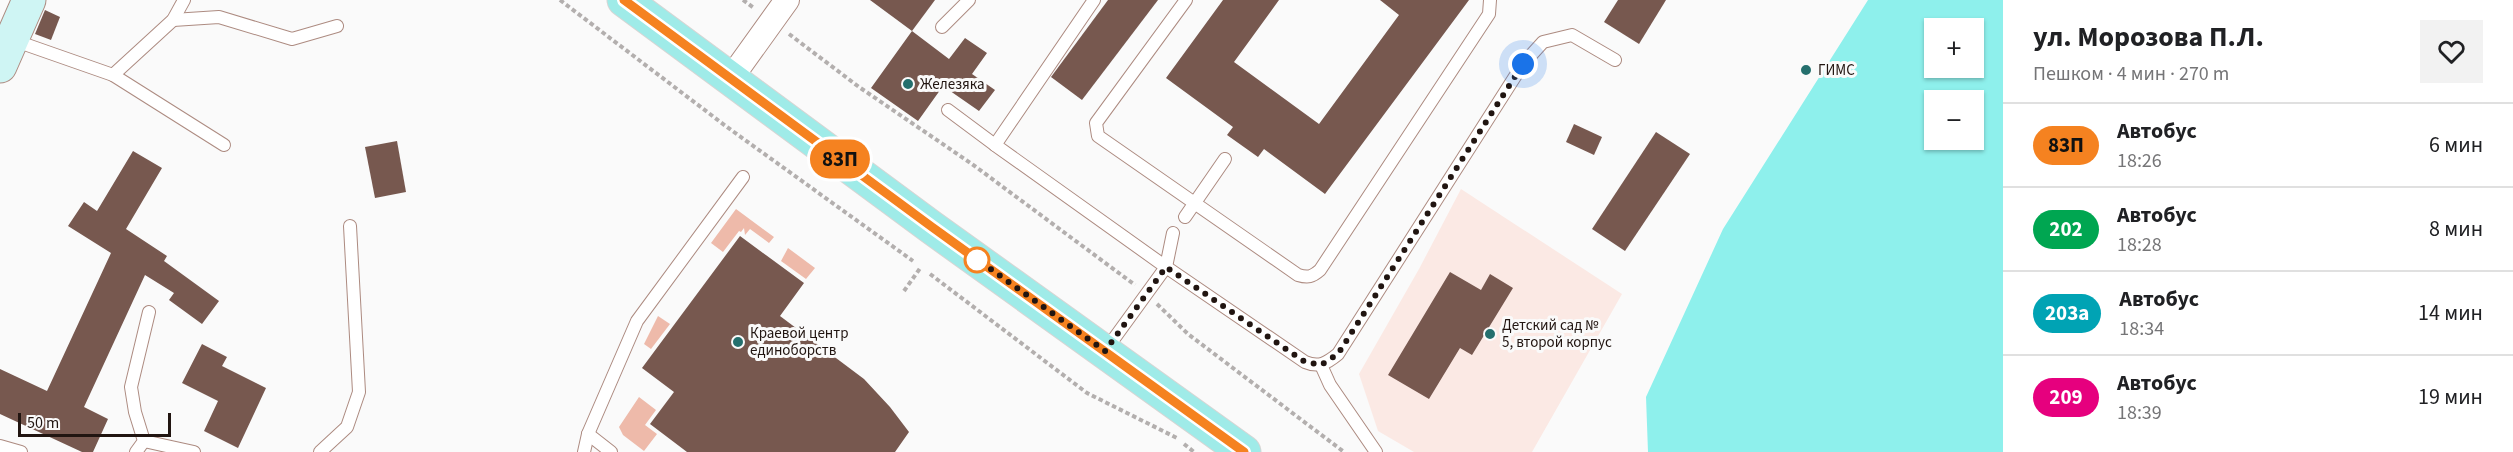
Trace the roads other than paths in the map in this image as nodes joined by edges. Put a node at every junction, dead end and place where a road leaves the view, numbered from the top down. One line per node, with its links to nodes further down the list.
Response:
1 (30, 0): 12 (street)
2 (184, 0): 9 (lane)
3 (624, 0): 15 (main road)
4 (787, 0): 15 (street)
5 (969, 0): 11 (lane)
6 (1094, 0): 18 (lane)
7 (1186, 0): 21 (lane)
8 (1490, 0): 21 (lane)
9 (173, 20): 10 (lane); 14 (lane)
10 (337, 26)
11 (942, 27)
12 (6, 53): 14 (lane)
13 (1616, 60): 28 (lane)
14 (113, 75): 17 (lane)
15 (730, 78): 27 (main road)
16 (948, 110): 18 (lane)
17 (224, 145)
18 (995, 145): 25 (lane)
19 (1225, 159): 21 (lane)
20 (743, 177): 29 (lane)
21 (1194, 203): 22 (lane)
22 (1185, 217)
23 (350, 225): 35 (lane)
24 (1173, 233): 25 (lane)
25 (1166, 267): 27 (lane); 28 (lane)
26 (149, 312): 30 (lane)
27 (1105, 351): 38 (main road)
28 (1321, 365): 39 (lane)
29 (588, 435): 36 (lane); 37 (lane)
30 (144, 441): 33 (lane); 34 (lane)
31 (0, 446): 32 (lane)
32 (21, 452)
33 (136, 452)
34 (194, 452)
35 (320, 452)
36 (584, 452)
37 (611, 452)
38 (1244, 452)
39 (1376, 452)

